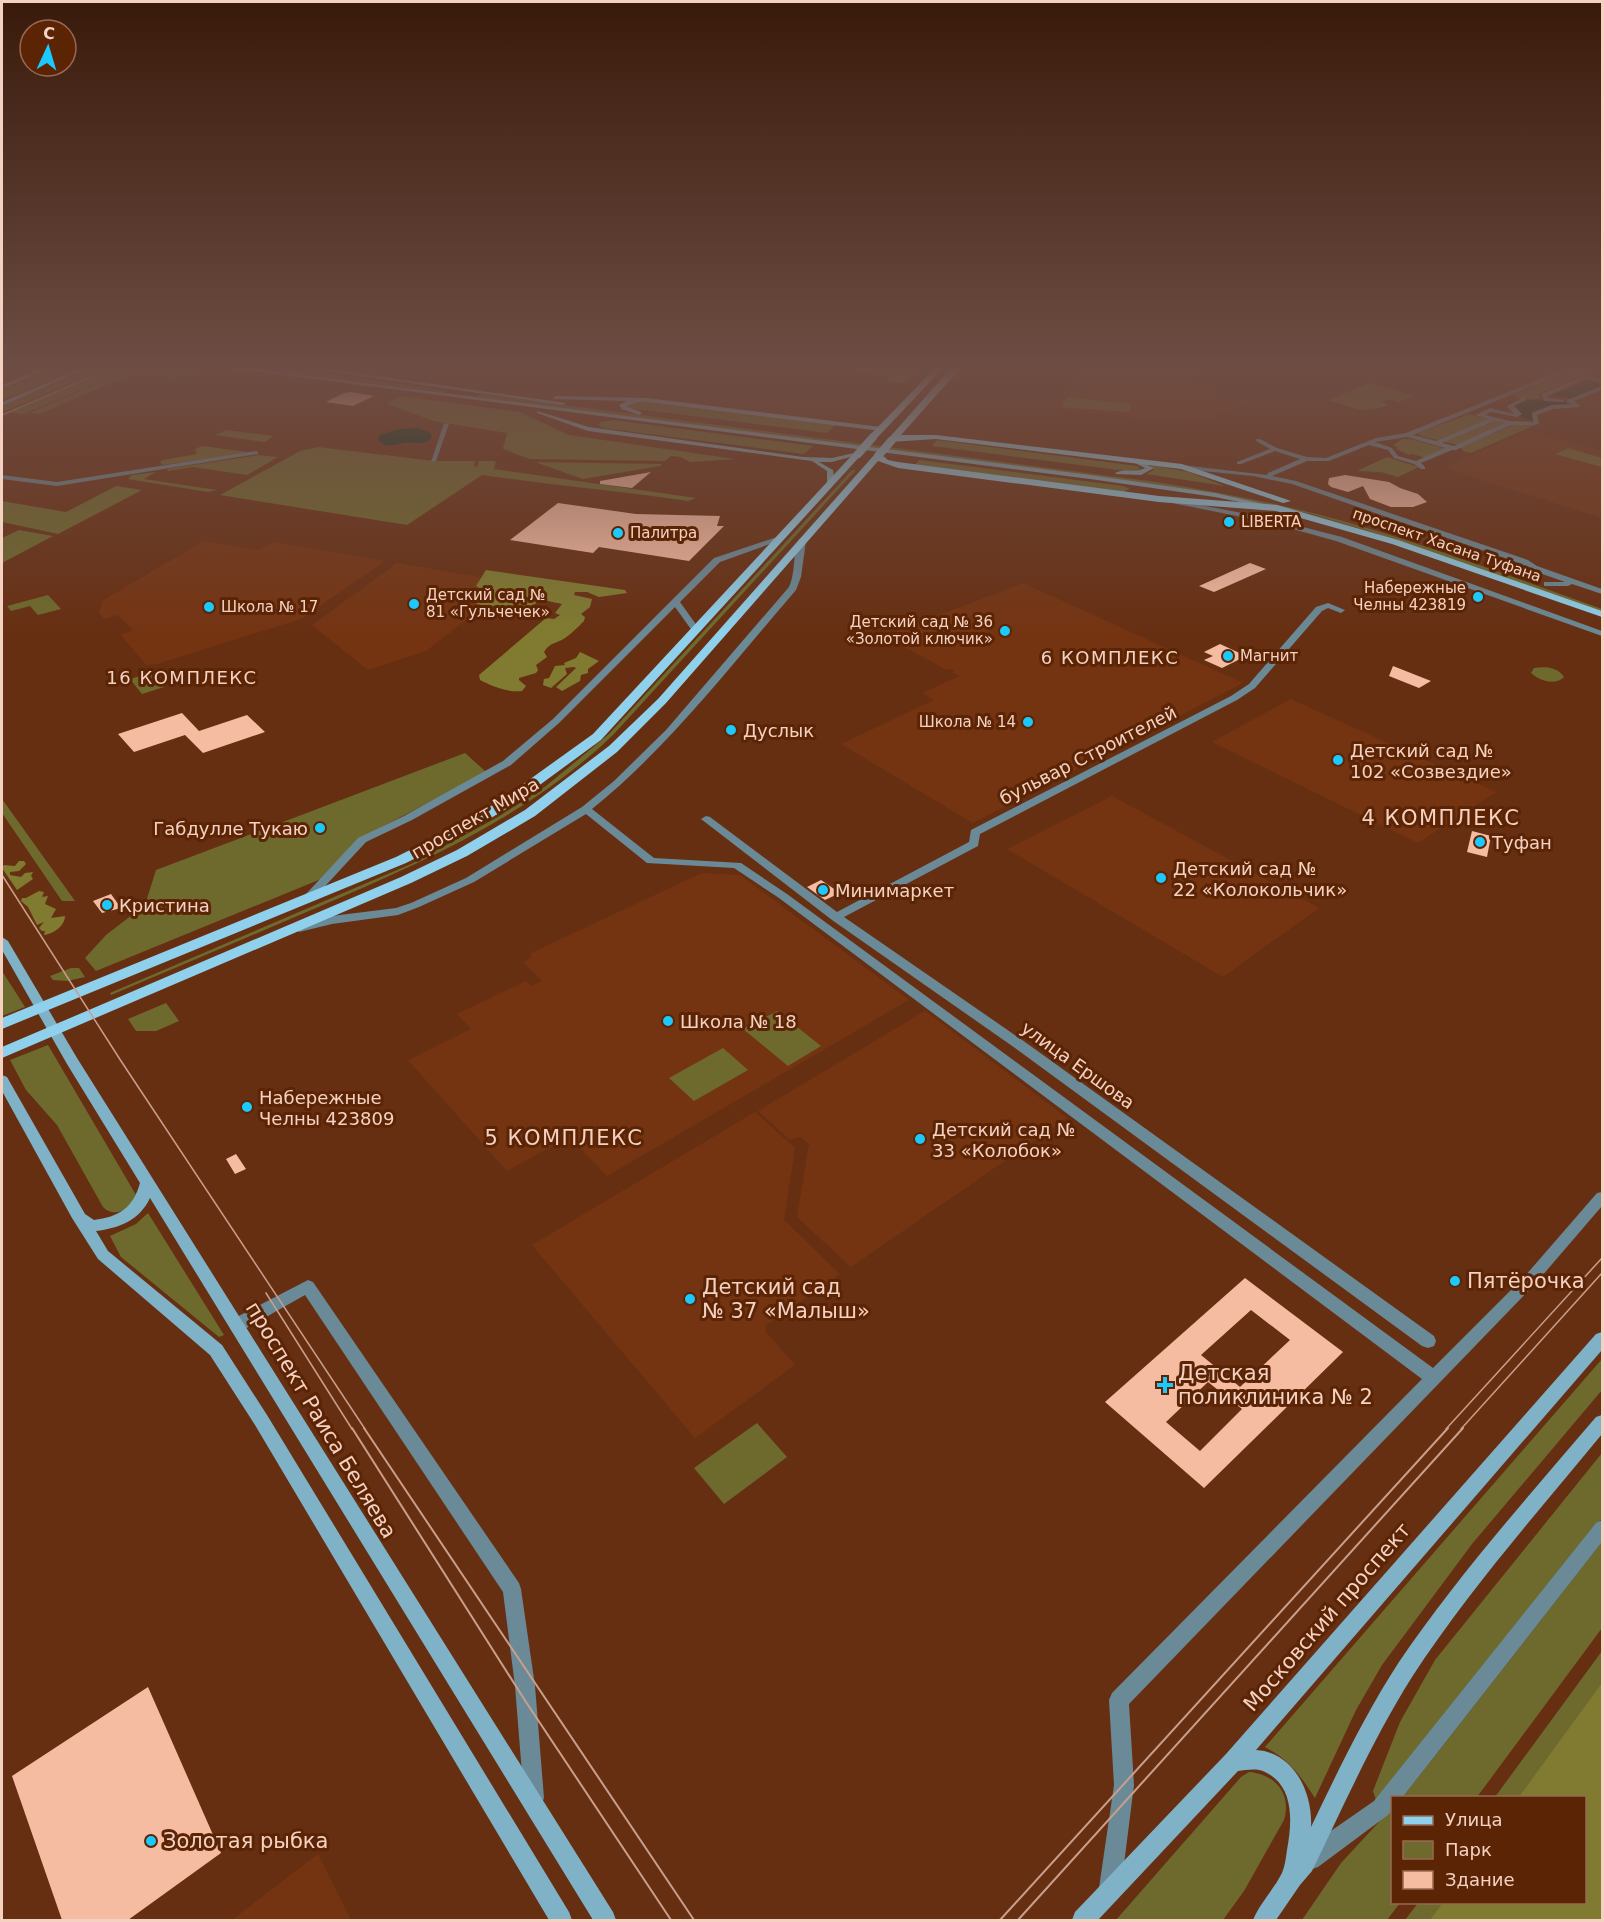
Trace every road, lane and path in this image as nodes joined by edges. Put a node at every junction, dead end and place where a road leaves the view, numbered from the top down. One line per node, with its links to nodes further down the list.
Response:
1 (858, 454): 28 (main road, проспект Мира)
2 (245, 455): 25 (street)
3 (435, 455): 17 (street)
4 (772, 455): 15 (main road)
5 (855, 455): 15 (main road)
6 (930, 455): 26 (main road, проспект Хасана Туфана)
7 (950, 455): 26 (main road, проспект Хасана Туфана)
8 (1083, 455): 18 (main road)
9 (1260, 455): 19 (street)
10 (1293, 455): 16 (street)
11 (1340, 455): 16 (street)
12 (1394, 455): 20 (street)
13 (1438, 455): 20 (street)
14 (878, 456): 21 (main road); 27 (main road, проспект Мира)
15 (803, 459): 28 (main road)
16 (1306, 459): 24 (street)
17 (433, 461)
18 (1135, 461): 22 (main road); 26 (main road)
19 (1239, 463)
20 (1416, 463): 23 (street)
21 (911, 467): 27 (main road); 29 (main road)
22 (1182, 467): 31 (main road); 38 (street)
23 (1423, 468)
24 (1270, 474)
25 (2, 477)
26 (1117, 477): 29 (main road); 31 (main road, проспект Хасана Туфана)
27 (860, 478): 36 (main road, проспект Мира)
28 (831, 483): 35 (main road, проспект Мира)
29 (1120, 494): 30 (main road)
30 (1159, 499): 31 (main road); 34 (street)
31 (1275, 503): 32 (main road, проспект Хасана Туфана)
32 (1316, 513): 34 (street); 43 (main road, проспект Хасана Туфана)
33 (1383, 527): 37 (main road, проспект Хасана Туфана)
34 (1339, 539): 45 (street)
35 (777, 540): 40 (street); 44 (main road, проспект Мира)
36 (802, 541): 46 (street); 50 (main road, проспект Мира)
37 (1547, 584): 38 (street); 41 (main road, проспект Хасана Туфана)
38 (1579, 584): 39 (street)
39 (1602, 592)
40 (676, 603): 44 (street); 48 (street)
41 (1602, 603)
42 (1341, 610): 49 (street, бульвар Строителей)
43 (1602, 615)
44 (696, 630): 48 (main road, проспект Мира)
45 (1602, 634)
46 (586, 808): 50 (street); 63 (street)
47 (706, 819): 49 (street, улица Ершова)
48 (312, 895): 52 (main road, проспект Мира)
49 (836, 916): 62 (street, улица Ершова)
50 (289, 931): 54 (main road, проспект Мира)
51 (2, 941): 52 (main road, проспект Раиса Беляева)
52 (42, 1007): 53 (main road, проспект Мира); 54 (main road, проспект Раиса Беляева)
53 (2, 1024)
54 (55, 1030): 55 (main road, проспект Мира); 57 (main road, проспект Раиса Беляева)
55 (2, 1053)
56 (2, 1080): 59 (main road)
57 (148, 1181): 59 (main road); 60 (main road, проспект Раиса Беляева)
58 (1602, 1197): 63 (street)
59 (77, 1214): 70 (main road)
60 (237, 1325): 67 (main road, проспект Раиса Беляева); 67 (street)
61 (1602, 1340): 66 (main road, Московский проспект)
62 (1428, 1341)
63 (1432, 1377): 69 (street)
64 (1602, 1422): 68 (main road)
65 (1602, 1529): 68 (street)
66 (1233, 1761): 68 (main road); 69 (main road, Московский проспект)
67 (534, 1809): 71 (main road, проспект Раиса Беляева)
68 (1298, 1870): 73 (main road)
69 (1110, 1889): 72 (main road, Московский проспект)
70 (561, 1920)
71 (605, 1920)
72 (1083, 1920)
73 (1264, 1920)

